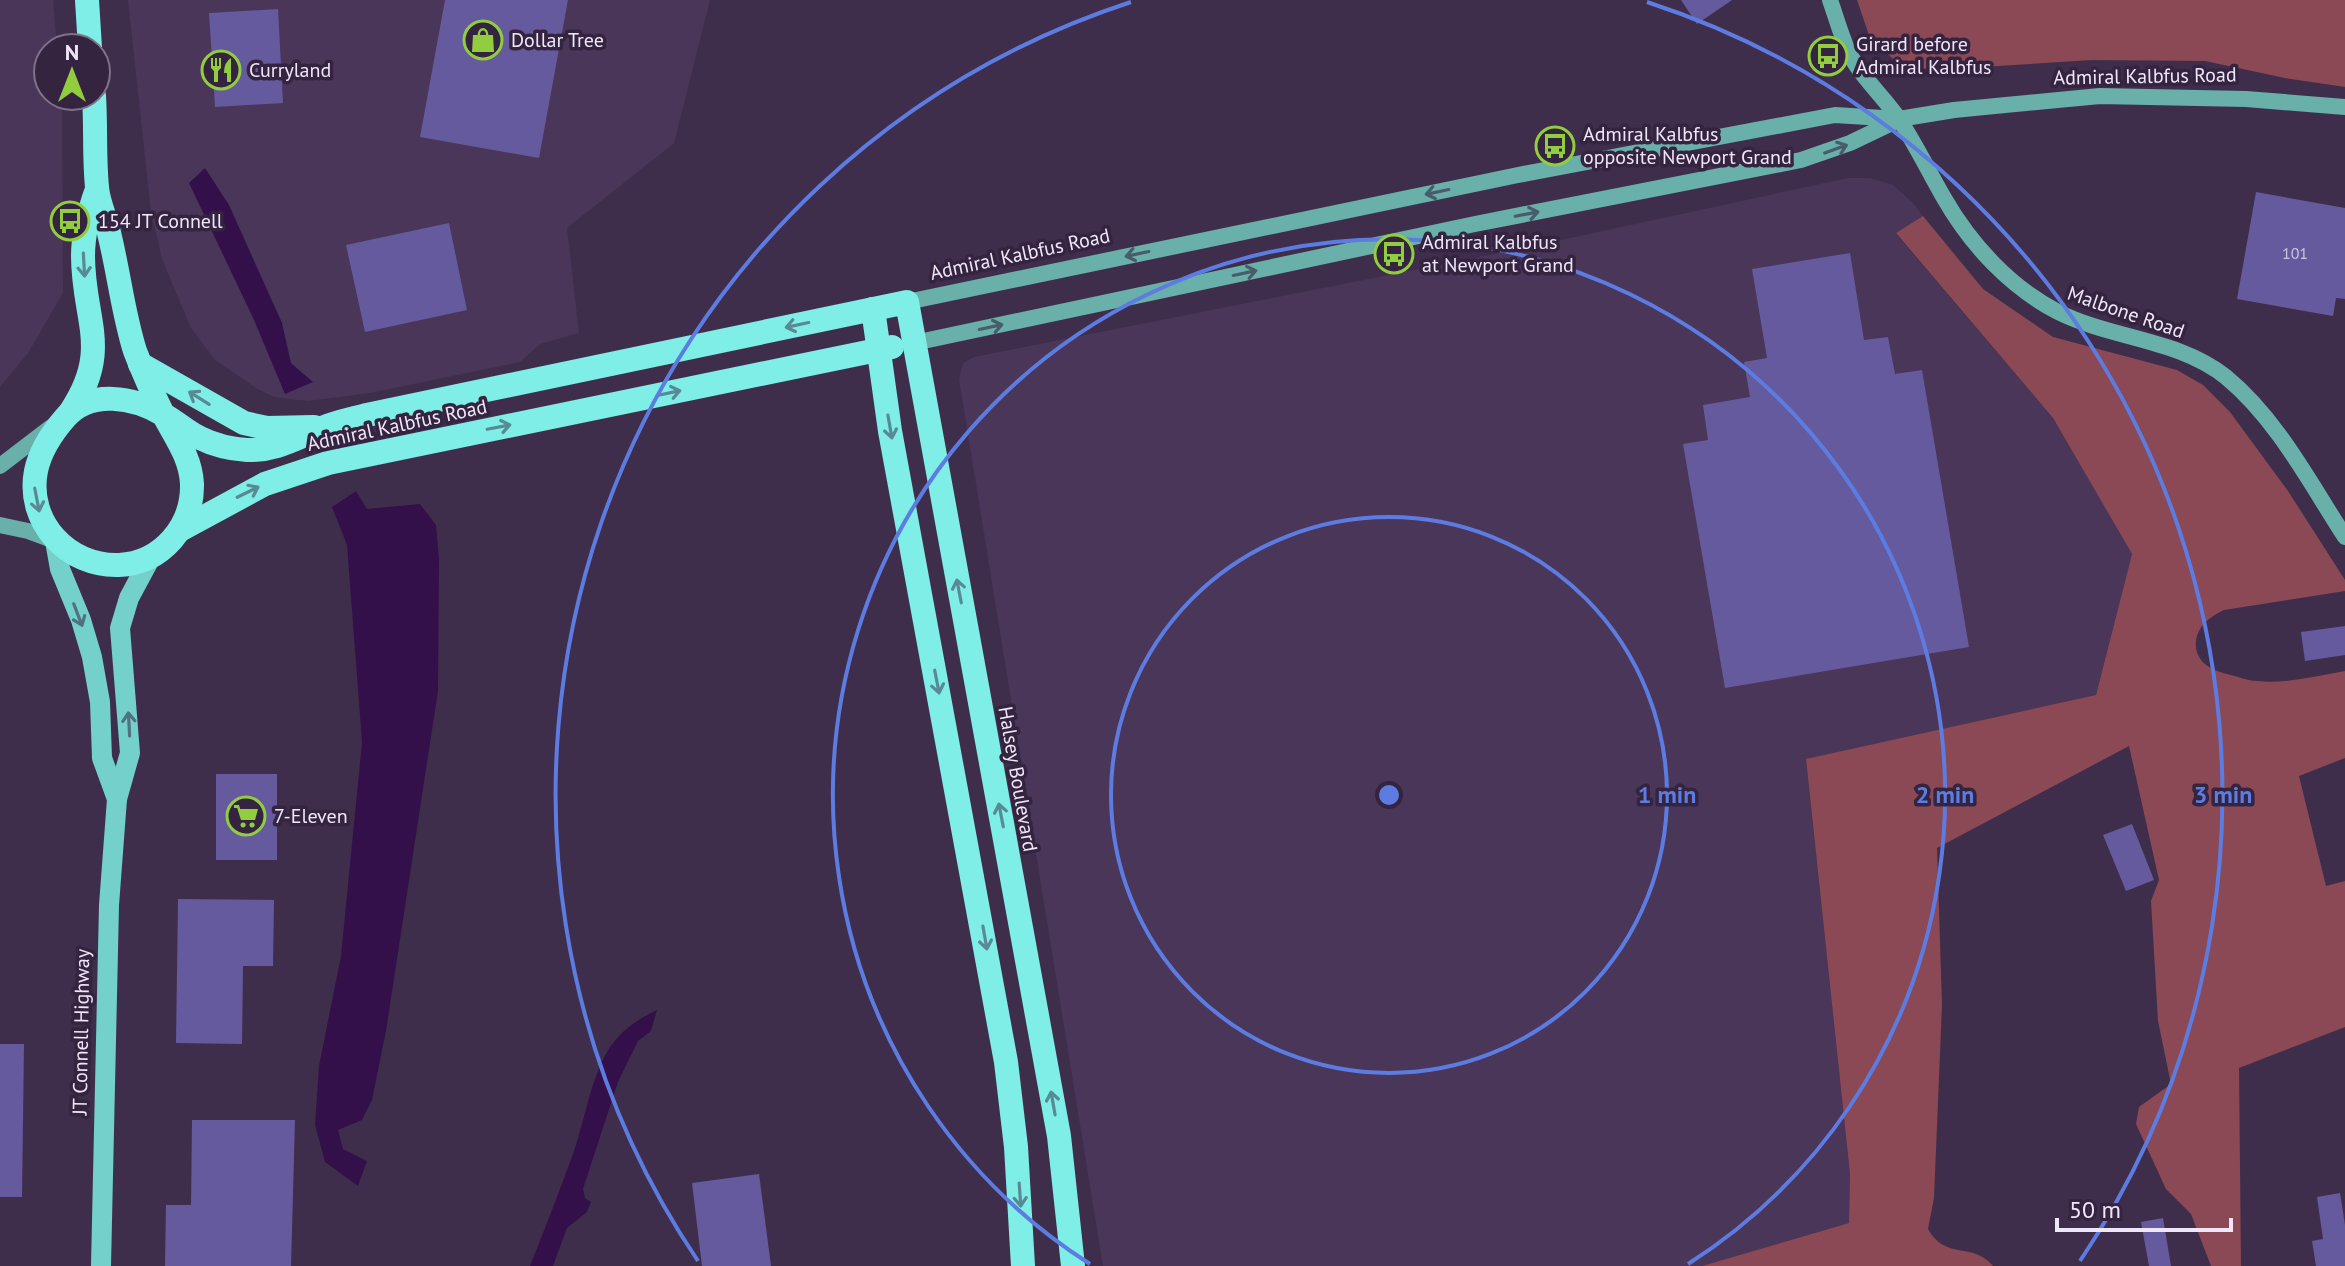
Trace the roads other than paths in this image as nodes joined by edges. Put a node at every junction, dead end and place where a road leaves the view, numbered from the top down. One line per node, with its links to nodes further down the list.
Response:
1 (87, 0): 3 (highway)
2 (1830, 0): 6 (main road, Malbone Road)
3 (89, 32)
4 (2345, 107): 6 (main road, Admiral Kalbfus Road)
5 (95, 112): 7 (highway)
6 (1899, 119): 8 (main road, Admiral Kalbfus Road, one-way to 8); 10 (main road, Admiral Kalbfus Road, one-way to 6); 19 (main road, Malbone Road)
7 (97, 189): 12 (highway); 13 (highway, one-way to 13)
8 (907, 302): 9 (highway, Admiral Kalbfus Road); 10 (highway, Halsey Boulevard)
9 (873, 309): 11 (highway); 15 (highway, Admiral Kalbfus Road, one-way to 15)
10 (914, 343): 11 (highway, Admiral Kalbfus Road); 25 (highway, Halsey Boulevard, one-way to 10)
11 (878, 350): 18 (highway, Admiral Kalbfus Road, one-way to 11); 24 (highway, one-way to 24)
12 (140, 364): 14 (highway); 15 (highway, one-way to 12)
13 (71, 411): 14 (highway); 16 (main road); 20 (highway, one-way to 20)
14 (163, 414): 15 (highway, Admiral Kalbfus Road); 18 (highway)
15 (325, 426)
16 (0, 466)
17 (0, 525): 20 (main road)
18 (180, 530): 21 (highway)
19 (2345, 537)
20 (55, 541): 21 (highway); 22 (main road, JT Connell Highway, one-way to 22)
21 (151, 557): 22 (main road, JT Connell Highway, one-way to 21)
22 (117, 799): 23 (main road, JT Connell Highway)
23 (101, 1266)
24 (1023, 1266)
25 (1073, 1266)

